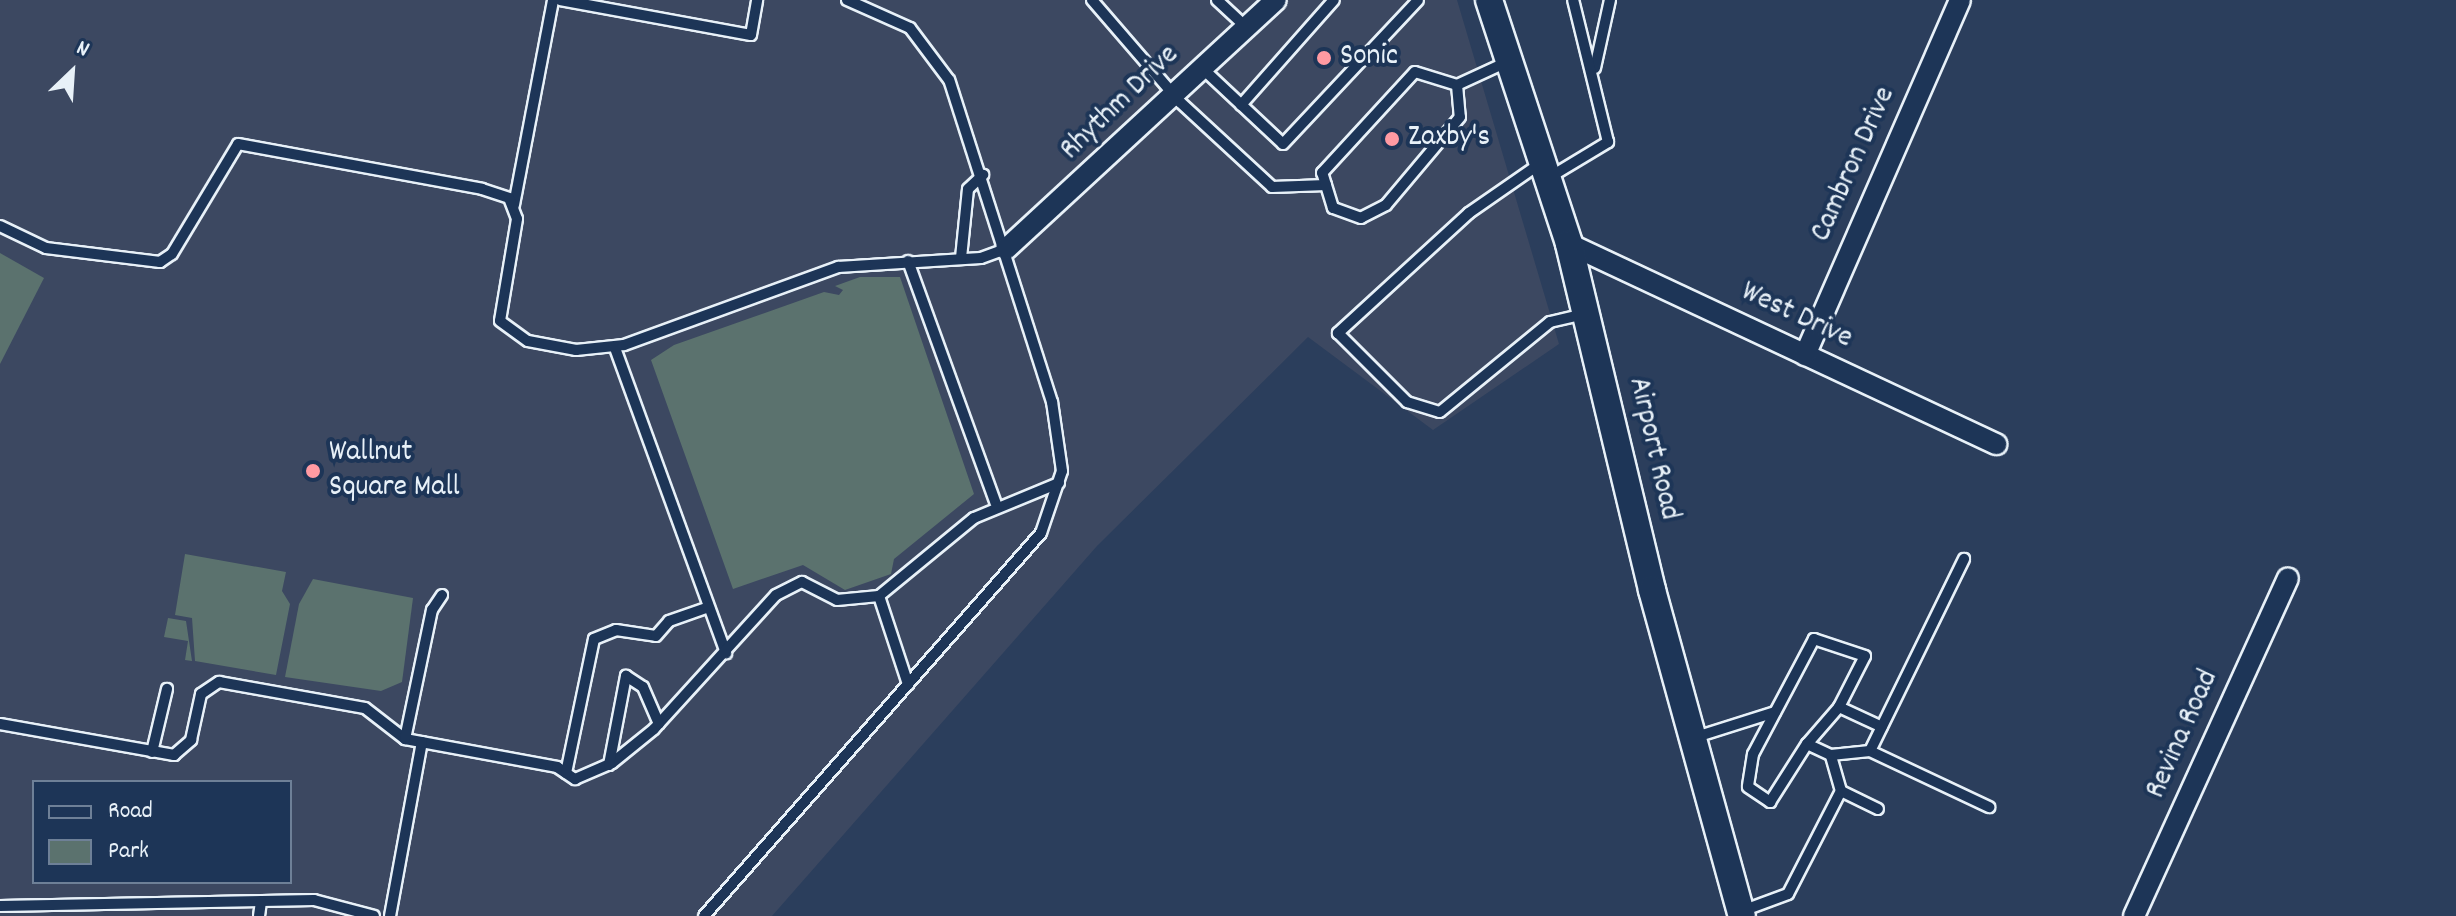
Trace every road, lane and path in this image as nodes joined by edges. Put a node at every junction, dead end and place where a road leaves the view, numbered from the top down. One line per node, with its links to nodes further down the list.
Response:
1 (553, 0): 24 (lane)
2 (560, 0): 3 (lane)
3 (757, 0)
4 (847, 0): 22 (lane)
5 (1092, 0): 19 (lane)
6 (1217, 0): 14 (lane)
7 (1276, 0): 14 (street, Rhythm Drive)
8 (1334, 0): 20 (lane)
9 (1418, 0): 20 (lane)
10 (1489, 0): 15 (street, Airport Road)
11 (1573, 0): 17 (lane)
12 (1610, 0): 17 (lane)
13 (1960, 0): 32 (street, Cambron Drive)
14 (1245, 26): 16 (street, Rhythm Drive)
15 (1509, 61): 18 (lane); 21 (street, Airport Road)
16 (1201, 67): 19 (street, Rhythm Drive); 20 (lane)
17 (1595, 71): 21 (lane)
18 (1457, 85): 23 (lane); 23 (lane)
19 (1175, 91): 23 (lane); 27 (street, Rhythm Drive)
20 (1241, 105)
21 (1546, 170): 26 (street, Airport Road); 30 (lane)
22 (983, 175): 27 (lane); 28 (lane)
23 (1326, 185)
24 (514, 205): 25 (lane); 31 (lane)
25 (0, 226)
26 (1569, 244): 30 (street, Airport Road); 32 (street, West Drive)
27 (1006, 249): 28 (lane); 34 (lane)
28 (961, 258): 29 (lane)
29 (908, 261): 31 (lane); 35 (lane)
30 (1587, 314): 49 (street, Airport Road)
31 (615, 348): 40 (lane)
32 (1805, 355): 33 (street, West Drive)
33 (1996, 444)
34 (1059, 483): 35 (lane); 42 (lane)
35 (996, 504): 39 (lane)
36 (1964, 559): 48 (lane)
37 (2288, 578): 68 (street, Revina Road)
38 (442, 595): 50 (lane)
39 (879, 596): 41 (lane); 42 (lane)
40 (709, 607): 41 (lane); 57 (lane)
41 (726, 653): 47 (lane)
42 (908, 684): 67 (lane)
43 (167, 689): 54 (lane)
44 (1839, 707): 45 (lane); 48 (lane); 52 (lane)
45 (1775, 712): 49 (lane); 52 (lane)
46 (0, 724): 54 (lane)
47 (659, 724): 56 (lane); 56 (lane)
48 (1882, 727): 53 (lane)
49 (1696, 737): 63 (street, Airport Road)
50 (405, 739): 51 (lane); 54 (lane)
51 (422, 742): 57 (lane); 66 (lane)
52 (1807, 744): 55 (lane)
53 (1870, 751): 55 (lane); 59 (lane)
54 (152, 752)
55 (1831, 755): 58 (lane)
56 (609, 765): 57 (lane)
57 (566, 773)
58 (1841, 791): 60 (lane); 63 (lane)
59 (1989, 807)
60 (1878, 809)
61 (261, 901): 62 (lane); 64 (lane); 65 (lane)
62 (0, 906)
63 (1741, 914)
64 (259, 916)
65 (374, 916)
66 (390, 916)
67 (704, 916)
68 (2134, 916)

